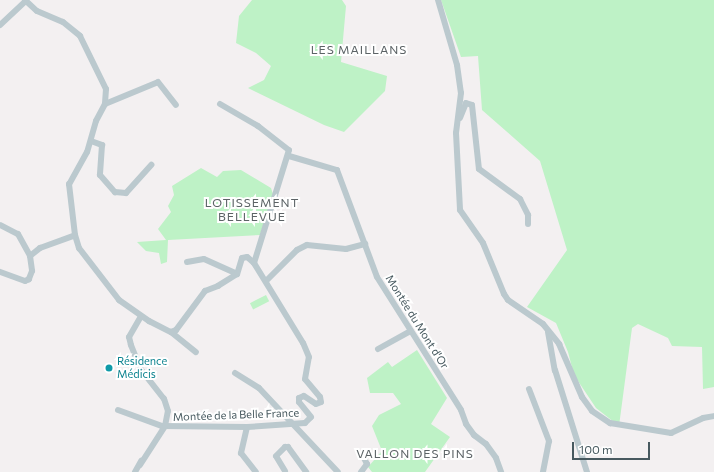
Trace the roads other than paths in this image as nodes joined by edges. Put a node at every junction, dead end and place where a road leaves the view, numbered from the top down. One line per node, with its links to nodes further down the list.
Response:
1 (438, 0): 8 (street)
2 (26, 1): 3 (street); 4 (street)
3 (0, 25)
4 (105, 104): 6 (street); 7 (street)
5 (220, 104): 9 (street)
6 (176, 105)
7 (91, 141): 10 (street); 13 (street)
8 (456, 141): 11 (street); 22 (street)
9 (289, 156): 14 (street, Montée du Mont d'Or); 17 (street)
10 (152, 165)
11 (528, 224)
12 (0, 225): 15 (street)
13 (75, 235): 15 (street); 21 (street)
14 (365, 244): 20 (street); 23 (street, Montée du Mont d'Or)
15 (30, 256): 18 (street)
16 (187, 262): 19 (street)
17 (254, 263): 19 (street); 20 (street, Montée de la Belle France)
18 (0, 272)
19 (237, 274): 24 (street)
20 (266, 281): 31 (street, Montée de la Belle France)
21 (141, 316): 24 (street); 32 (street)
22 (548, 330): 30 (street); 45 (street)
23 (410, 331): 25 (street); 43 (street, Montée du Mont d'Or)
24 (171, 332): 26 (street)
25 (378, 349)
26 (196, 352)
27 (235, 373): 31 (street)
28 (529, 389): 44 (street)
29 (118, 410): 32 (street, Montée de la Belle France)
30 (714, 416)
31 (295, 424): 33 (street, Montée de la Belle France); 41 (street)
32 (163, 426): 34 (street, Montée de la Belle France); 38 (street)
33 (247, 426): 34 (street, Montée de la Belle France); 35 (street)
34 (237, 427): 35 (street)
35 (244, 437): 39 (street)
36 (364, 458): 42 (street)
37 (285, 471): 40 (street)
38 (136, 472)
39 (256, 472)
40 (306, 472)
41 (338, 472)
42 (360, 472)
43 (501, 472)
44 (543, 472)
45 (587, 472)

